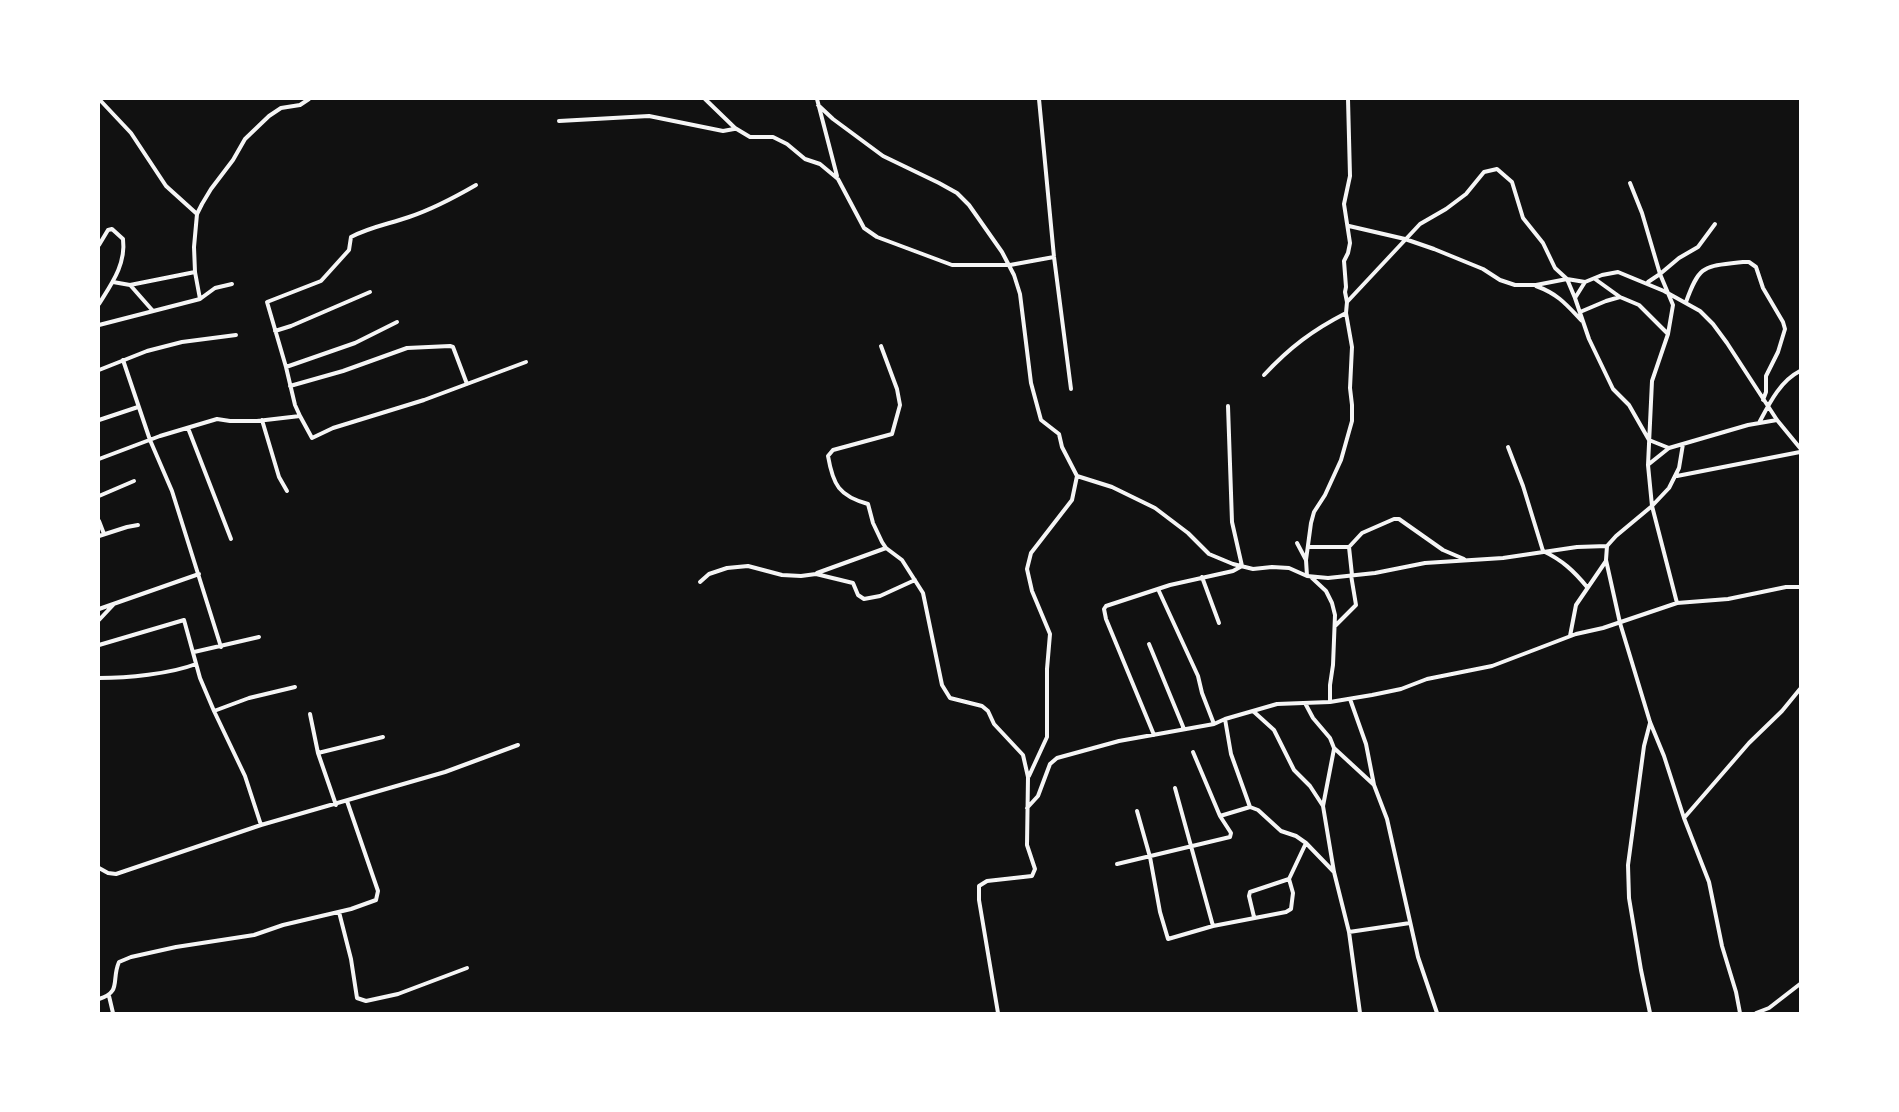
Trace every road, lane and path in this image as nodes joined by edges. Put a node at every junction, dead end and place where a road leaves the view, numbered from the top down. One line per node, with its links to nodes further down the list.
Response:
1 (99, 99): 13 (street)
2 (309, 99): 13 (street)
3 (705, 99): 9 (street)
4 (816, 99): 7 (street)
5 (1039, 99): 18 (street)
6 (1348, 99): 15 (street)
7 (819, 105): 10 (street); 19 (street)
8 (559, 121): 9 (street)
9 (735, 128): 10 (street)
10 (838, 178): 19 (street)
11 (1630, 183): 21 (street)
12 (477, 185): 46 (street)
13 (197, 214): 20 (street)
14 (1715, 224): 21 (street)
15 (1349, 226): 16 (street); 36 (street)
16 (1405, 239): 23 (street); 29 (street); 36 (street)
17 (99, 245): 24 (street)
18 (1054, 257): 19 (street); 58 (street)
19 (1010, 265): 77 (street)
20 (195, 272): 28 (street); 35 (street)
21 (1660, 274): 26 (street); 31 (street)
22 (1595, 278): 25 (street); 26 (street); 32 (street)
23 (1567, 279): 25 (street); 29 (street); 33 (street)
24 (113, 282): 28 (street); 38 (street)
25 (1586, 282): 33 (street)
26 (1647, 283): 31 (street)
27 (232, 284): 35 (street)
28 (130, 285): 40 (street)
29 (1536, 285): 44 (street)
30 (370, 292): 46 (street)
31 (1669, 293): 34 (street); 39 (street)
32 (1620, 297): 41 (street); 47 (street)
33 (1575, 298): 41 (street)
34 (1679, 298): 37 (street); 39 (street)
35 (200, 299): 40 (street)
36 (1347, 302): 42 (street)
37 (1686, 302): 59 (street); 59 (street)
38 (99, 304)
39 (1673, 305): 47 (street)
40 (153, 311): 45 (street)
41 (1580, 312): 44 (street)
42 (1346, 313): 55 (street); 90 (street)
43 (397, 322): 52 (street)
44 (1583, 323): 70 (street)
45 (99, 325)
46 (275, 331): 52 (street)
47 (1668, 334): 70 (street)
48 (236, 335): 50 (street)
49 (881, 346): 89 (street)
50 (123, 360): 53 (street); 62 (street)
51 (526, 362): 56 (street)
52 (286, 367): 57 (street)
53 (99, 370)
54 (1800, 371): 61 (street)
55 (1264, 375)
56 (467, 384): 57 (street); 63 (street)
57 (290, 386): 63 (street)
58 (1071, 389)
59 (1763, 400): 61 (street)
60 (1228, 406): 95 (street)
61 (1768, 406): 66 (street); 67 (street)
62 (138, 407): 64 (street); 69 (street)
63 (300, 416): 65 (street)
64 (99, 420)
65 (262, 420): 68 (street); 80 (street)
66 (1777, 420): 67 (street); 74 (street)
67 (1758, 424): 71 (street)
68 (188, 428): 69 (street); 86 (street)
69 (150, 440): 75 (street); 96 (street)
70 (1649, 440): 73 (street); 76 (street)
71 (1683, 444): 73 (street); 78 (street)
72 (1508, 447): 91 (street)
73 (1668, 448): 76 (street)
74 (1800, 450): 78 (street)
75 (99, 457)
76 (1648, 465): 82 (street)
77 (1077, 476): 95 (street); 143 (street)
78 (1676, 476): 82 (street)
79 (134, 481): 81 (street)
80 (287, 491)
81 (99, 496)
82 (1652, 506): 87 (street); 109 (street)
83 (99, 521): 85 (street)
84 (138, 525): 85 (street)
85 (101, 535)
86 (231, 539)
87 (1607, 546): 91 (street); 94 (street)
88 (1349, 547): 90 (street); 93 (street); 98 (street)
89 (886, 548): 97 (street); 102 (street)
90 (1308, 548): 92 (street); 92 (street)
91 (1543, 551): 93 (street); 105 (street)
92 (1306, 560): 100 (street)
93 (1466, 560): 98 (street)
94 (1606, 560): 105 (street); 114 (street)
95 (1242, 566): 99 (street); 100 (street)
96 (199, 574): 108 (street); 121 (street)
97 (816, 574): 102 (street); 103 (street)
98 (1352, 575): 101 (street); 112 (street)
99 (1202, 577): 107 (street); 115 (street)
100 (1309, 577): 101 (street); 104 (street)
101 (1328, 578): 104 (street)
102 (915, 580): 143 (street)
103 (700, 582)
104 (1320, 585): 111 (street)
105 (1587, 587): 117 (street)
106 (1800, 587): 109 (street)
107 (1158, 589): 135 (street); 137 (street)
108 (115, 603): 110 (street); 113 (street)
109 (1677, 603): 114 (street)
110 (99, 609)
111 (1334, 611): 112 (street); 116 (street)
112 (1344, 618): 116 (street)
113 (99, 620)
114 (1620, 622): 117 (street); 134 (street)
115 (1219, 623)
116 (1335, 626): 128 (street)
117 (1570, 636): 127 (street)
118 (259, 637): 121 (street)
119 (1149, 644): 136 (street)
120 (99, 645): 122 (street)
121 (221, 646): 122 (street)
122 (194, 652): 123 (street)
123 (196, 664): 124 (street); 130 (street)
124 (99, 678)
125 (295, 687): 130 (street)
126 (1800, 689): 153 (street)
127 (1350, 699): 128 (street); 144 (street)
128 (1330, 702): 129 (street)
129 (1305, 703): 131 (street); 140 (street)
130 (214, 711): 154 (street)
131 (1252, 711): 133 (street); 148 (street)
132 (310, 714): 142 (street)
133 (1225, 719): 135 (street); 149 (street)
134 (1650, 722): 153 (street); 175 (street)
135 (1214, 724): 136 (street)
136 (1184, 729): 137 (street)
137 (1154, 735): 150 (street)
138 (383, 737): 142 (street)
139 (518, 745): 146 (street)
140 (1334, 748): 144 (street); 148 (street)
141 (1193, 752): 152 (street)
142 (318, 753): 147 (street)
143 (1028, 777): 150 (street)
144 (1374, 785): 164 (street)
145 (1175, 788): 156 (street)
146 (347, 801): 147 (street); 162 (street)
147 (336, 805): 154 (street)
148 (1323, 806): 160 (street)
149 (1250, 807): 152 (street); 155 (street)
150 (1027, 808): 172 (street)
151 (1137, 811): 157 (street)
152 (1220, 816): 156 (street)
153 (1684, 818): 176 (street)
154 (261, 825): 159 (street)
155 (1306, 843): 160 (street); 161 (street)
156 (1191, 847): 157 (street); 165 (street)
157 (1150, 857): 158 (street); 165 (street)
158 (1117, 864)
159 (99, 868)
160 (1334, 872): 166 (street)
161 (1290, 879): 163 (street); 163 (street)
162 (339, 912): 167 (street); 169 (street)
163 (1254, 917): 165 (street)
164 (1410, 923): 166 (street); 174 (street)
165 (1213, 926)
166 (1349, 932): 173 (street)
167 (467, 968)
168 (1800, 984): 177 (street)
169 (109, 996): 170 (street); 171 (street)
170 (99, 999)
171 (113, 1013)
172 (998, 1013)
173 (1359, 1013)
174 (1437, 1013)
175 (1650, 1013)
176 (1740, 1013)
177 (1756, 1013)

